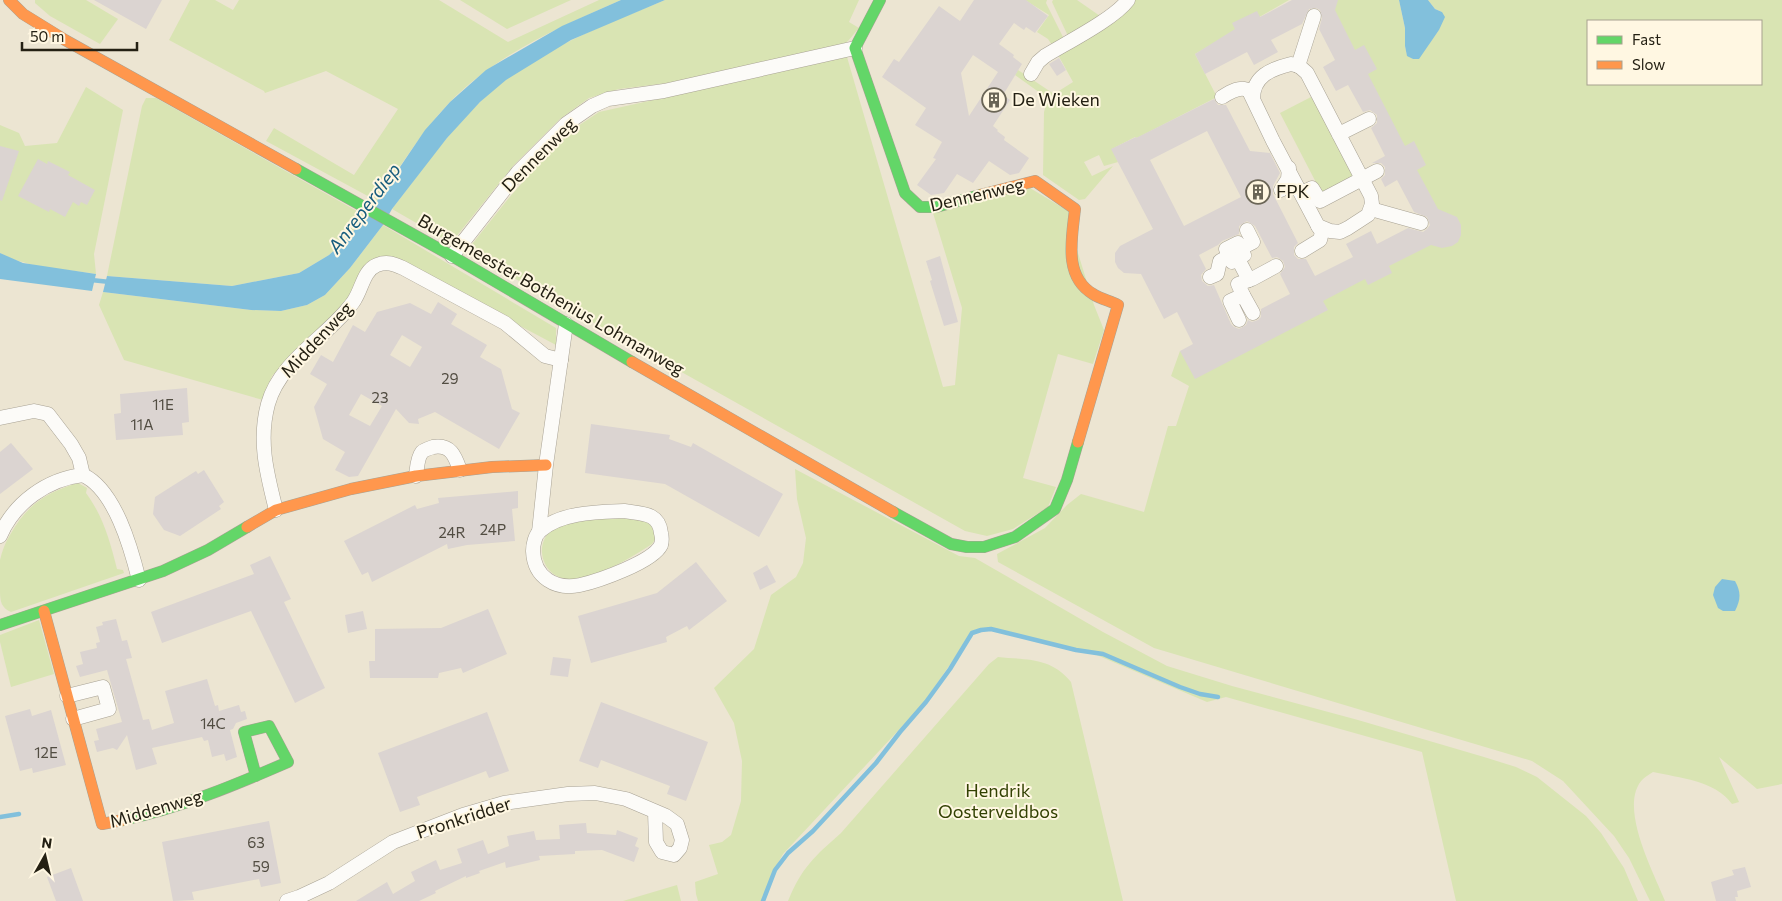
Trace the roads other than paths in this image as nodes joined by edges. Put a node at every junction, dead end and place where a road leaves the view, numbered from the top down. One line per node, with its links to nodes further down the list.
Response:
1 (880, 0): 5 (street)
2 (1128, 0): 7 (street)
3 (11, 1): 23 (street, Burgemeester Bothenius Lohmanweg)
4 (1314, 16): 6 (street)
5 (855, 48): 23 (street, Dennenweg); 37 (street, Dennenweg)
6 (1298, 66): 8 (street); 13 (street)
7 (1031, 74)
8 (1260, 78): 9 (street); 11 (street)
9 (1238, 89): 10 (street); 11 (street)
10 (1222, 97)
11 (1254, 99): 14 (street)
12 (1369, 119): 13 (street)
13 (1340, 134): 16 (street)
14 (1289, 168): 17 (street); 18 (street)
15 (1377, 172): 16 (street)
16 (1363, 179): 18 (street); 19 (street)
17 (1281, 190)
18 (1302, 193): 21 (street)
19 (1371, 208): 20 (street); 21 (street)
20 (1421, 223)
21 (1318, 226): 22 (street)
22 (1302, 251)
23 (452, 256): 30 (street, Burgemeester Bothenius Lohmanweg)
24 (1276, 266): 26 (street)
25 (1210, 277): 26 (street)
26 (1249, 280): 27 (street)
27 (1243, 295): 28 (street); 29 (street)
28 (1253, 313)
29 (1239, 320)
30 (566, 324): 31 (street); 37 (street, Burgemeester Bothenius Lohmanweg)
31 (561, 360): 33 (street); 38 (street, Middenweg)
32 (0, 418): 35 (street)
33 (546, 465): 34 (street); 39 (street)
34 (460, 470): 36 (street); 36 (street)
35 (83, 475): 40 (street); 41 (street)
36 (416, 476): 38 (street)
37 (1067, 480)
38 (276, 510): 41 (street)
39 (539, 532): 39 (street)
40 (0, 536)
41 (139, 580): 42 (street)
42 (44, 611): 43 (street); 44 (street, Middenweg)
43 (0, 625)
44 (67, 696): 45 (street, Middenweg); 45 (street)
45 (73, 719): 46 (street, Middenweg)
46 (256, 776): 46 (street, Middenweg)
47 (655, 812): 48 (street, Pronkridder)
48 (287, 901)

